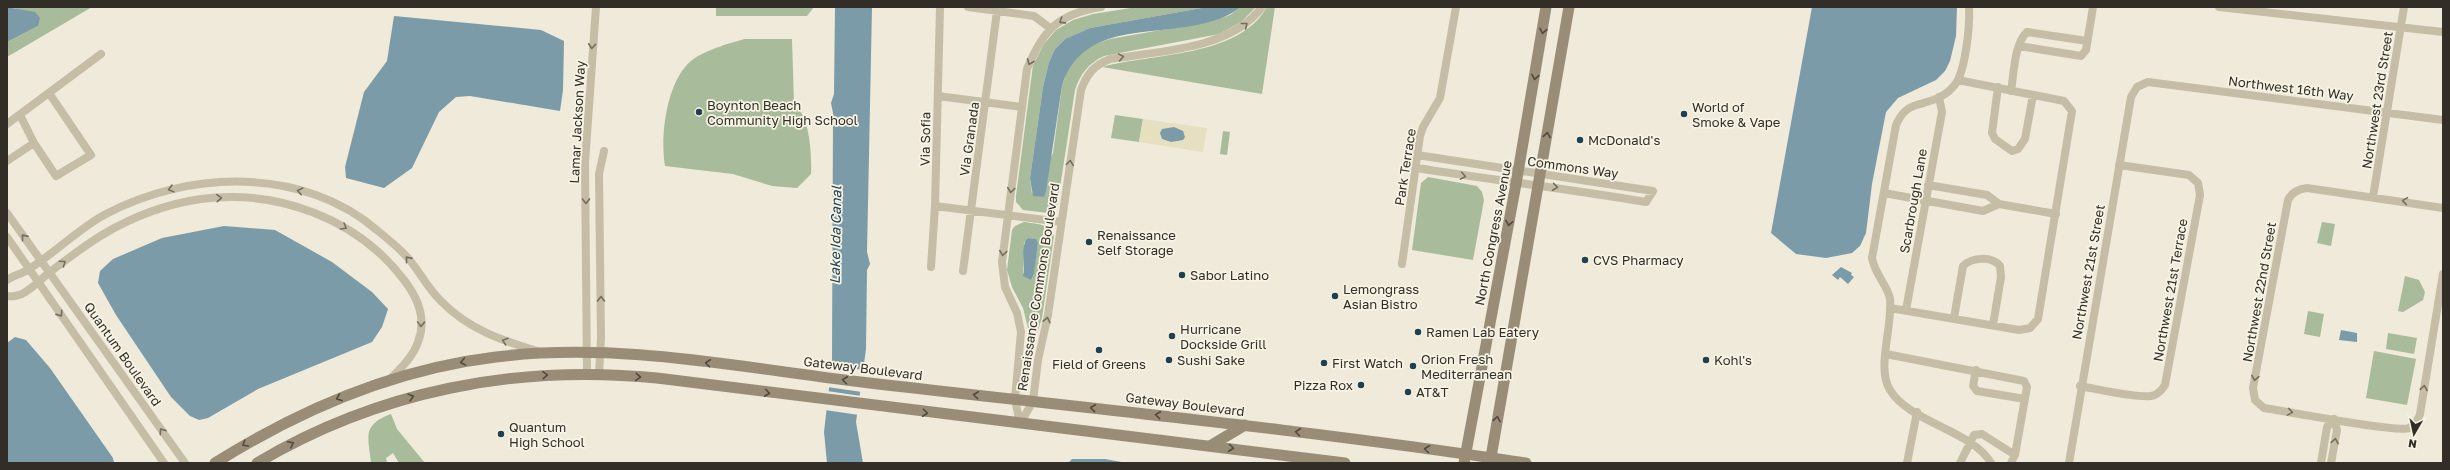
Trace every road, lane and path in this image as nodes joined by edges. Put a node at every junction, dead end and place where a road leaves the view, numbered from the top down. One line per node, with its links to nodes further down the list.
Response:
1 (596, 7): 57 (street, Lamar Jackson Way, one-way to 57)
2 (968, 7): 13 (street)
3 (1101, 7): 15 (street, Renaissance Commons Boulevard, one-way to 15)
4 (1262, 7): 55 (street, Renaissance Commons Boulevard, one-way to 4)
5 (1456, 7): 36 (street, Park Terrace)
6 (1546, 7): 40 (main road, North Congress Avenue, one-way to 40)
7 (1569, 7): 41 (main road, one-way to 7)
8 (1969, 7): 20 (street)
9 (2093, 7): 17 (street)
10 (2219, 7): 14 (street)
11 (2404, 7): 14 (street, Northwest 23rd Street)
12 (940, 9): 26 (street, Via Sofia)
13 (997, 11): 15 (street); 28 (street, Via Granada)
14 (2401, 27): 16 (street); 30 (street, Northwest 23rd Street)
15 (1050, 28): 29 (street, Renaissance Commons Boulevard, one-way to 29)
16 (2443, 32)
17 (2087, 41): 18 (street); 18 (street)
18 (2020, 46): 23 (street)
19 (101, 54): 24 (street)
20 (1958, 80): 22 (street); 27 (street)
21 (2137, 86): 30 (street, Northwest 16th Way); 38 (street, Northwest 21st Street)
22 (1998, 87): 23 (street); 25 (street)
23 (2011, 91): 25 (street)
24 (48, 93): 31 (street); 34 (street)
25 (2033, 95): 54 (street)
26 (938, 96): 28 (street); 49 (street, Via Sofia)
27 (1939, 98): 43 (street, Scarbrough Lane); 45 (street)
28 (986, 102): 29 (street); 51 (street, Via Granada)
29 (1022, 107): 53 (street, Renaissance Commons Boulevard, one-way to 53)
30 (2386, 113): 32 (street, Northwest 16th Way); 46 (street, Northwest 23rd Street)
31 (20, 114): 33 (street); 34 (street)
32 (2443, 120)
33 (7, 124)
34 (34, 143): 37 (street)
35 (604, 151): 58 (street, Lamar Jackson Way)
36 (1417, 155): 39 (street, Park Terrace); 40 (street, Commons Way)
37 (7, 161)
38 (2119, 165): 81 (street, Northwest 21st Street); 81 (street, Northwest 21st Terrace)
39 (1417, 168): 42 (street, Commons Way, one-way to 42); 60 (street, Park Terrace)
40 (1518, 172): 41 (street, Commons Way); 42 (main road, North Congress Avenue)
41 (1540, 174): 44 (main road); 44 (street, Commons Way, one-way to 41)
42 (1516, 184): 44 (street, Commons Way); 92 (main road, North Congress Avenue, one-way to 92)
43 (1928, 185): 47 (street, Scarbrough Lane); 48 (street)
44 (1538, 186): 93 (main road, one-way to 44)
45 (1884, 193): 47 (street); 69 (street)
46 (2373, 197): 50 (street, one-way to 46); 86 (street, Northwest 22nd Street, one-way to 86)
47 (1926, 201): 48 (street); 70 (street, Scarbrough Lane)
48 (1999, 204): 54 (street)
49 (935, 206): 51 (street); 61 (street, Via Sofia)
50 (2443, 208)
51 (971, 210): 53 (street); 63 (street, Via Granada)
52 (7, 213): 59 (street, Quantum Boulevard, one-way to 52)
53 (1008, 214): 55 (street); 82 (street, Renaissance Commons Boulevard, one-way to 82)
54 (2056, 214): 72 (street)
55 (1061, 222): 84 (street, Renaissance Commons Boulevard, one-way to 55)
56 (7, 237): 62 (street)
57 (586, 238): 58 (street); 73 (street, Lamar Jackson Way)
58 (601, 238): 74 (street, Lamar Jackson Way, one-way to 58)
59 (42, 260): 62 (street); 64 (street, Quantum Boulevard); 75 (street, one-way to 59)
60 (1402, 264)
61 (931, 267)
62 (29, 270): 66 (street); 67 (street)
63 (963, 271)
64 (50, 272): 67 (street); 80 (street, one-way to 80); 95 (street, Quantum Boulevard, one-way to 64)
65 (2443, 274): 86 (street, one-way to 65)
66 (7, 280)
67 (37, 282): 68 (street); 94 (street, one-way to 94)
68 (7, 296)
69 (1890, 308): 70 (street); 76 (street)
70 (1906, 310): 71 (street)
71 (1954, 318): 72 (street); 72 (street)
72 (1993, 325)
73 (586, 352): 74 (main road, Gateway Boulevard); 75 (main road, Gateway Boulevard); 78 (street, Lamar Jackson Way)
74 (600, 352): 79 (street, Lamar Jackson Way); 82 (main road, Gateway Boulevard, one-way to 74)
75 (542, 353): 80 (main road, Gateway Boulevard, one-way to 80)
76 (1886, 354): 77 (street); 85 (street)
77 (1976, 370): 83 (street); 83 (street)
78 (586, 374): 79 (main road); 97 (main road, one-way to 78)
79 (599, 374): 87 (main road, one-way to 87)
80 (389, 380): 96 (main road, Gateway Boulevard, one-way to 96)
81 (2080, 386): 104 (street, Northwest 21st Street)
82 (1015, 399): 84 (main road, Gateway Boulevard); 87 (street, Renaissance Commons Boulevard)
83 (2025, 399): 91 (street)
84 (1033, 401): 87 (street, Renaissance Commons Boulevard); 88 (main road, Gateway Boulevard, one-way to 84)
85 (1917, 412): 89 (street); 100 (street)
86 (2334, 419): 105 (street); 106 (street, one-way to 86)
87 (1020, 424): 90 (main road)
88 (1245, 425): 90 (main road); 92 (main road, Gateway Boulevard, one-way to 88)
89 (1970, 443): 91 (street); 101 (street); 102 (street)
90 (1210, 446): 98 (main road, one-way to 98)
91 (2015, 455): 103 (street)
92 (1465, 458): 93 (main road, Gateway Boulevard)
93 (1490, 460): 99 (main road, Gateway Boulevard)
94 (164, 463)
95 (185, 463)
96 (215, 463)
97 (256, 463)
98 (1345, 463)
99 (1526, 463)
100 (1907, 463)
101 (1960, 463)
102 (1991, 463)
103 (2010, 463)
104 (2069, 463)
105 (2321, 463)
106 (2331, 463)

